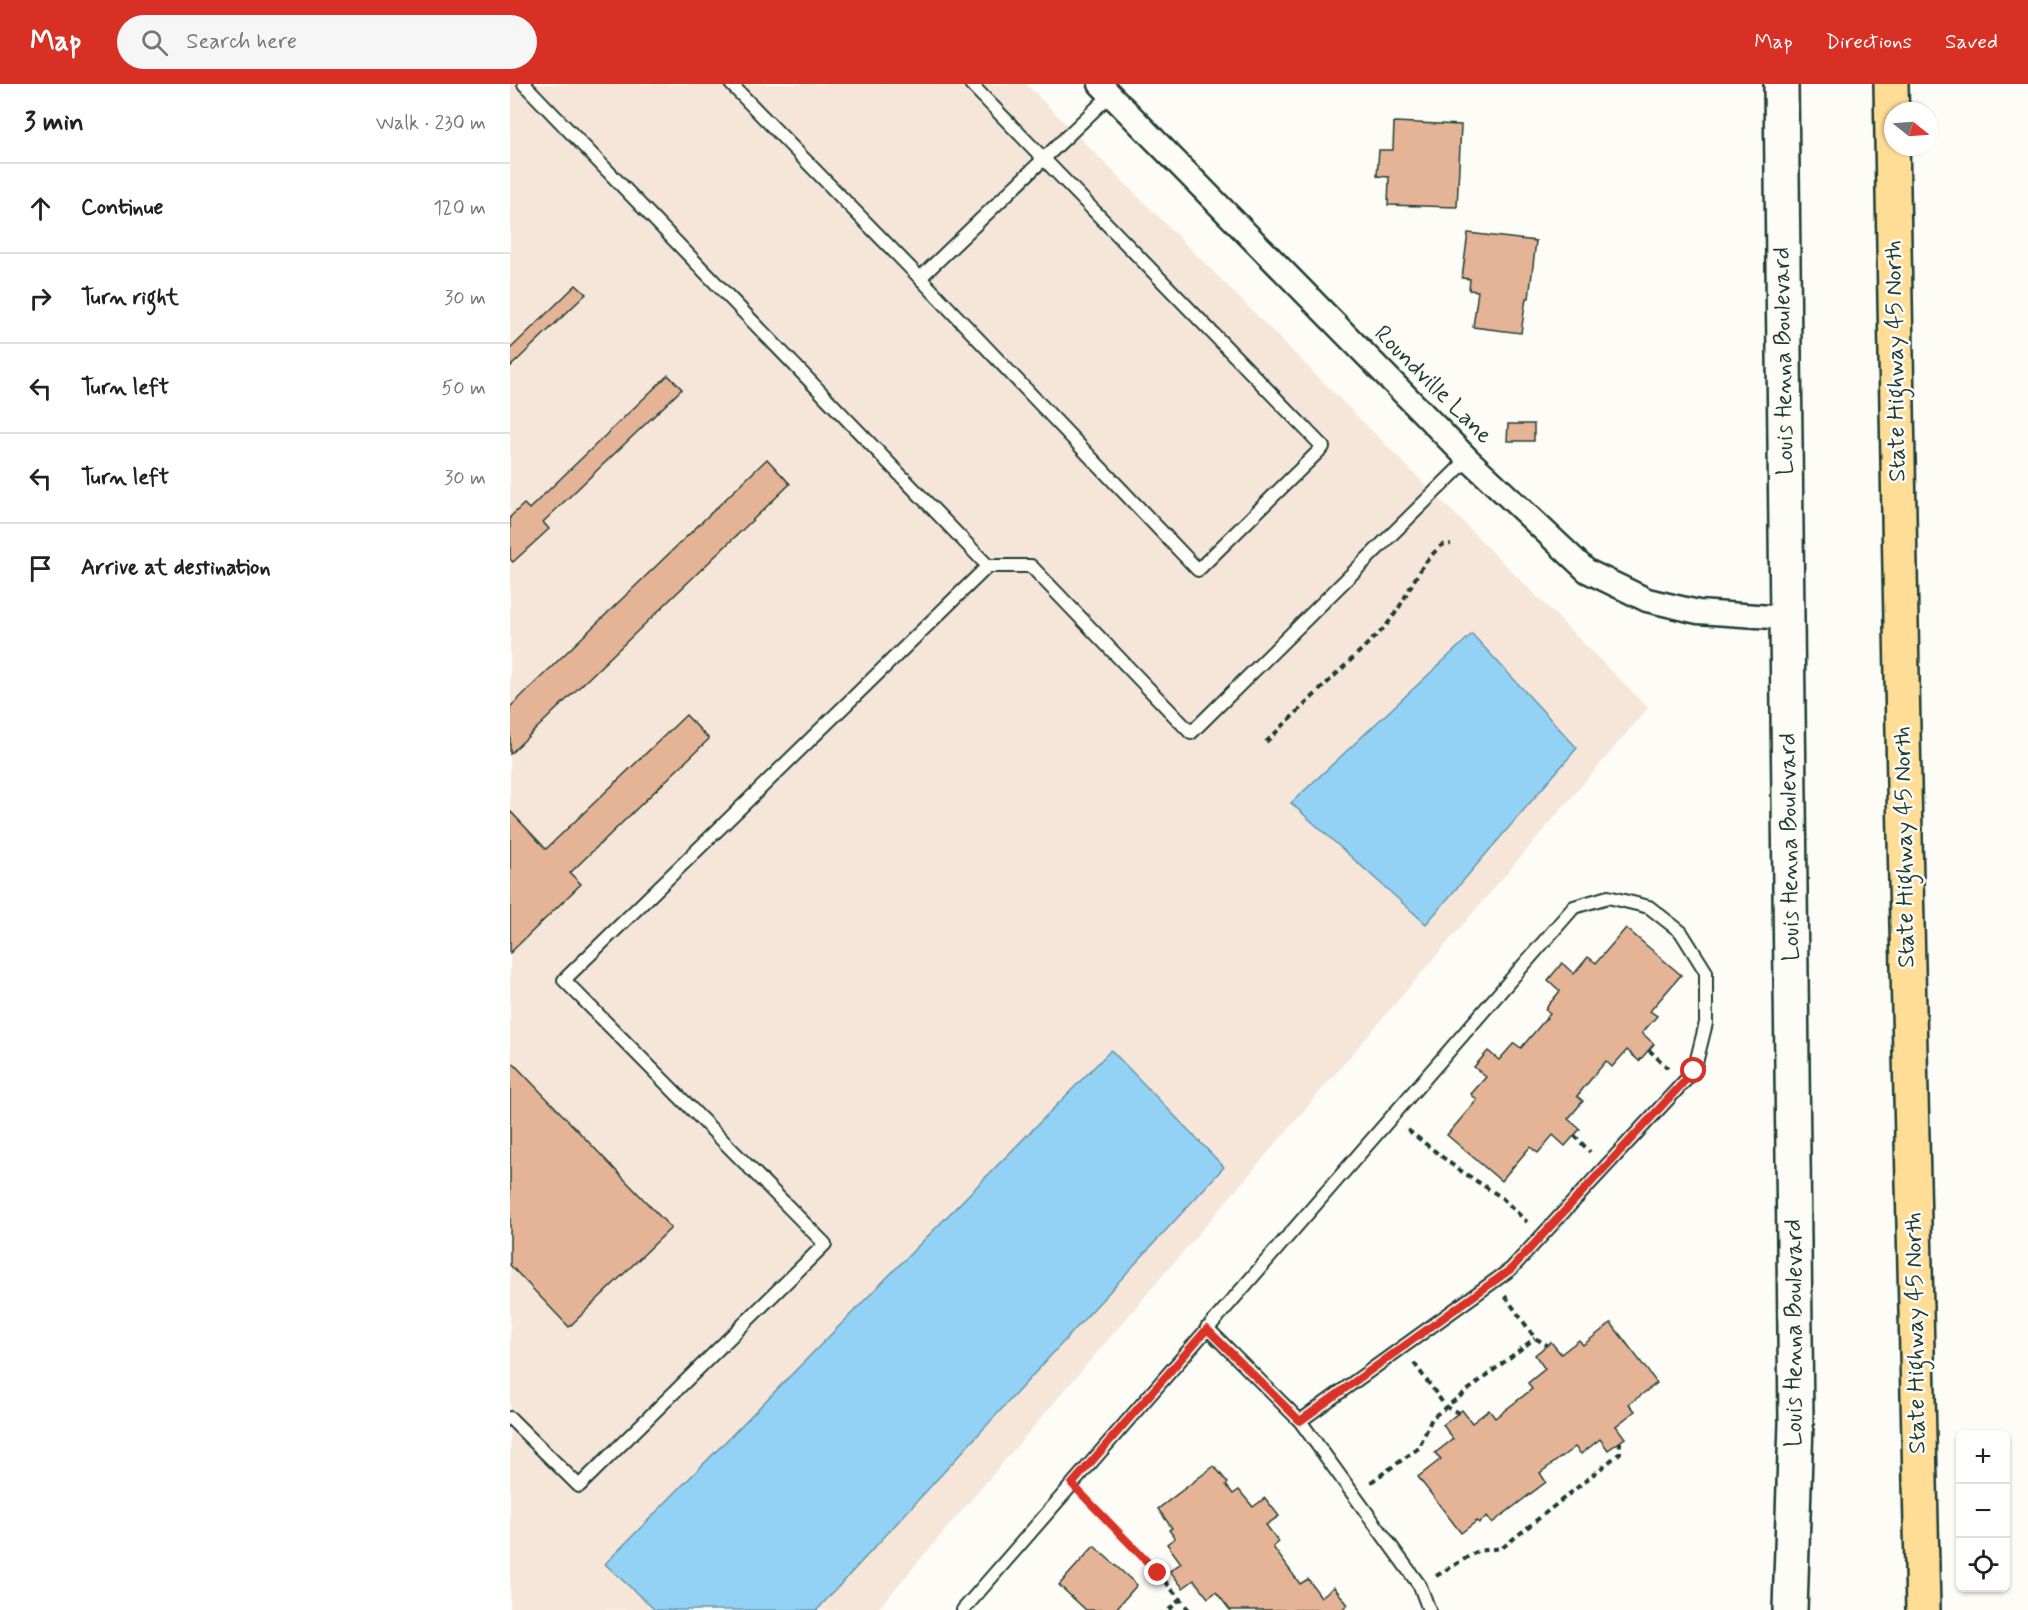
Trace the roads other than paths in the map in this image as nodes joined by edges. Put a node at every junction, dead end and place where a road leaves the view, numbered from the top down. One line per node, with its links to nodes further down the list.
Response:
1 (524, 84): 10 (lane)
2 (731, 84): 8 (lane)
3 (971, 84): 7 (lane)
4 (1780, 84): 11 (main road, Louis Henna Boulevard)
5 (1891, 84): 18 (highway, State Highway 45 North)
6 (1105, 90): 7 (lane); 9 (street, Roundville Lane)
7 (1043, 159): 8 (lane); 8 (lane)
8 (920, 278)
9 (1468, 459): 10 (lane); 11 (street, Roundville Lane)
10 (988, 566): 13 (lane)
11 (1787, 618): 17 (main road, Louis Henna Boulevard)
12 (1207, 1329): 14 (lane); 14 (lane); 15 (lane)
13 (510, 1418)
14 (1300, 1421): 16 (lane)
15 (963, 1610)
16 (1429, 1610)
17 (1790, 1610)
18 (1923, 1610)

